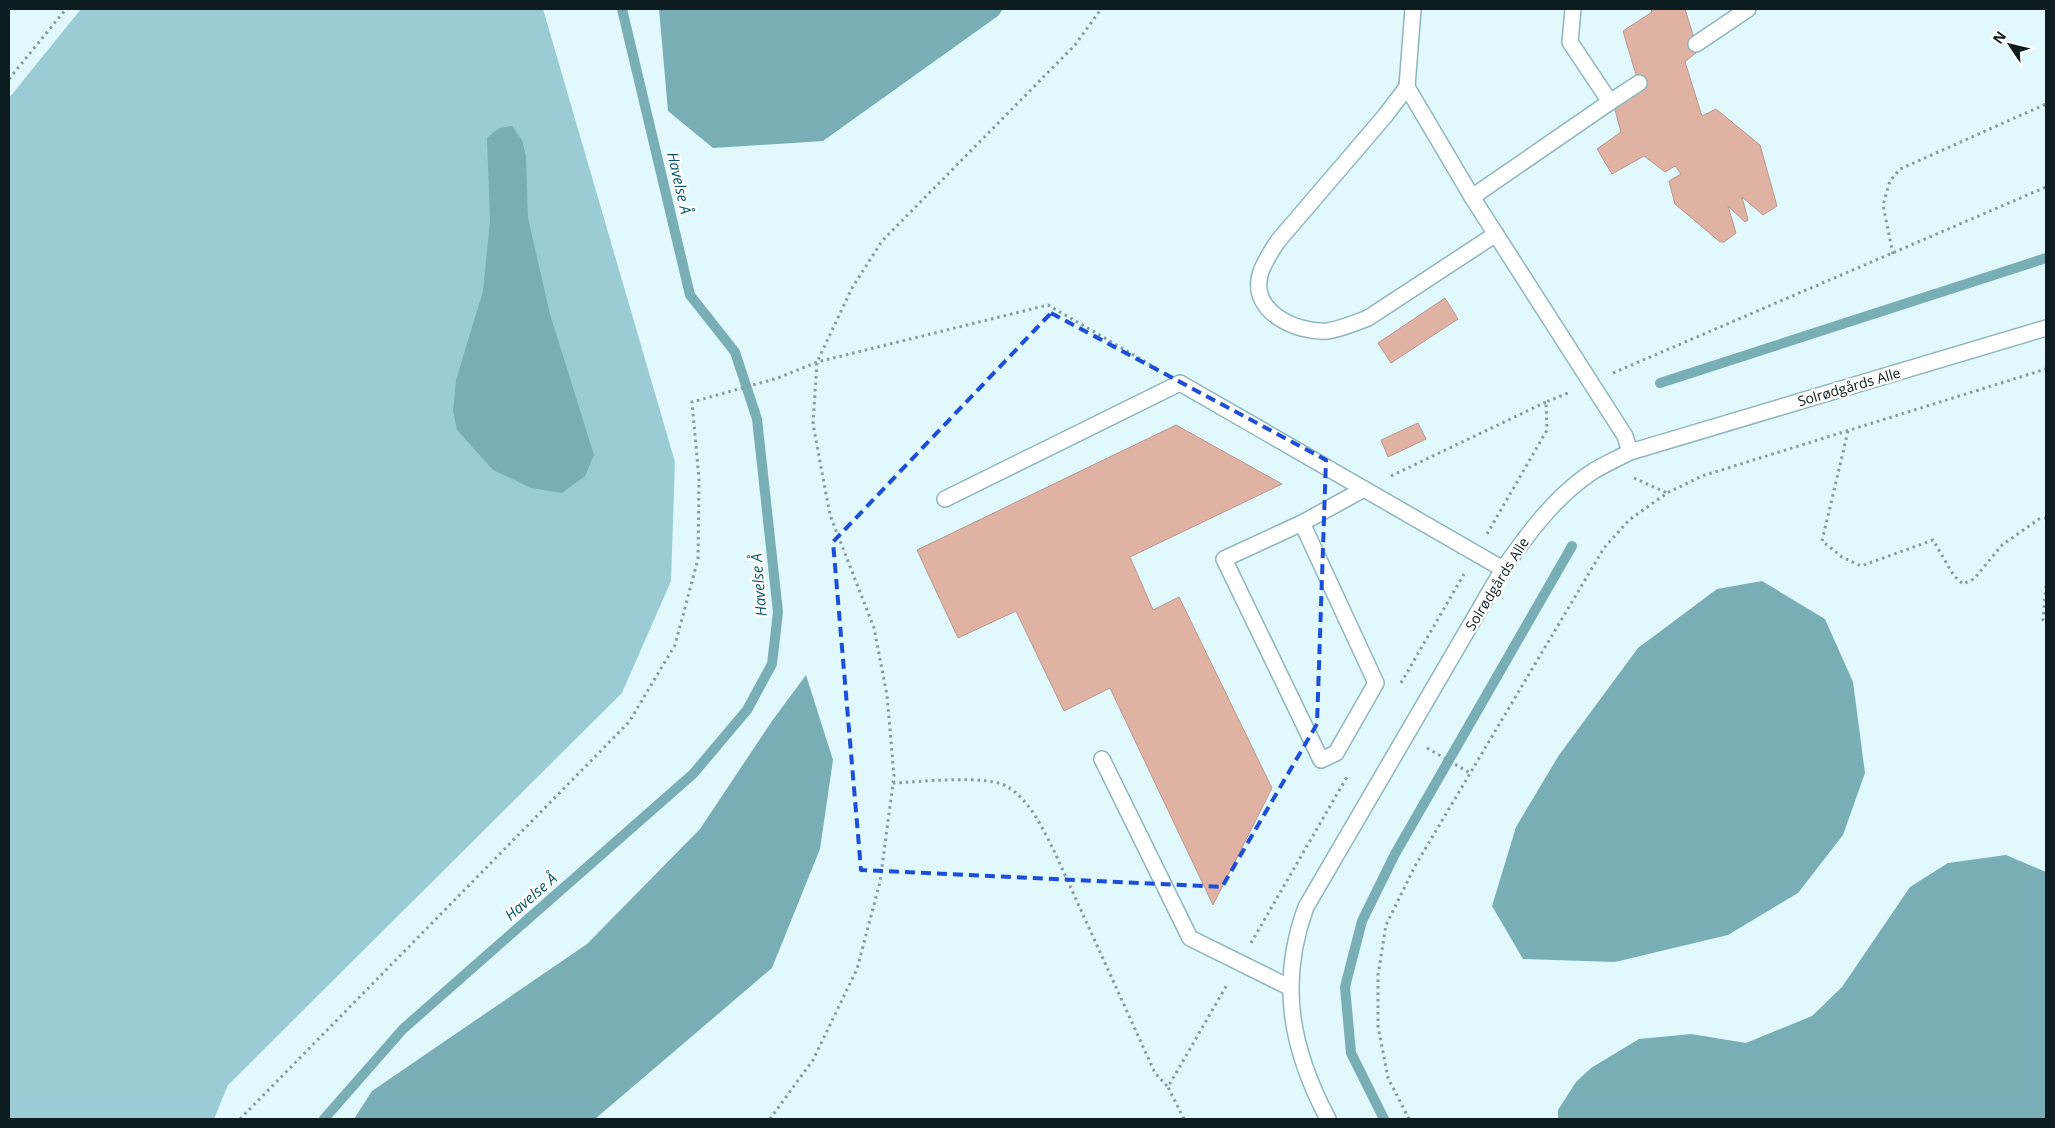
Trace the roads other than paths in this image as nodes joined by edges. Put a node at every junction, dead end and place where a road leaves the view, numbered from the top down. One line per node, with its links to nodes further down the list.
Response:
1 (1413, 9): 6 (lane)
2 (1573, 9): 7 (lane)
3 (1748, 9): 4 (lane)
4 (1696, 44)
5 (1639, 83): 7 (lane)
6 (1407, 87): 8 (lane); 9 (lane)
7 (1610, 102): 8 (lane)
8 (1472, 197): 9 (lane)
9 (1496, 234): 11 (lane)
10 (2046, 328): 11 (lane, Solrødgårds Alle)
11 (1630, 452): 15 (lane, Solrødgårds Alle)
12 (1364, 489): 13 (lane); 14 (lane); 15 (lane)
13 (945, 499)
14 (1302, 523): 14 (lane)
15 (1503, 570): 17 (lane, Solrødgårds Alle)
16 (1102, 759): 17 (lane)
17 (1291, 988): 18 (lane, Solrødgårds Alle)
18 (1328, 1119)

